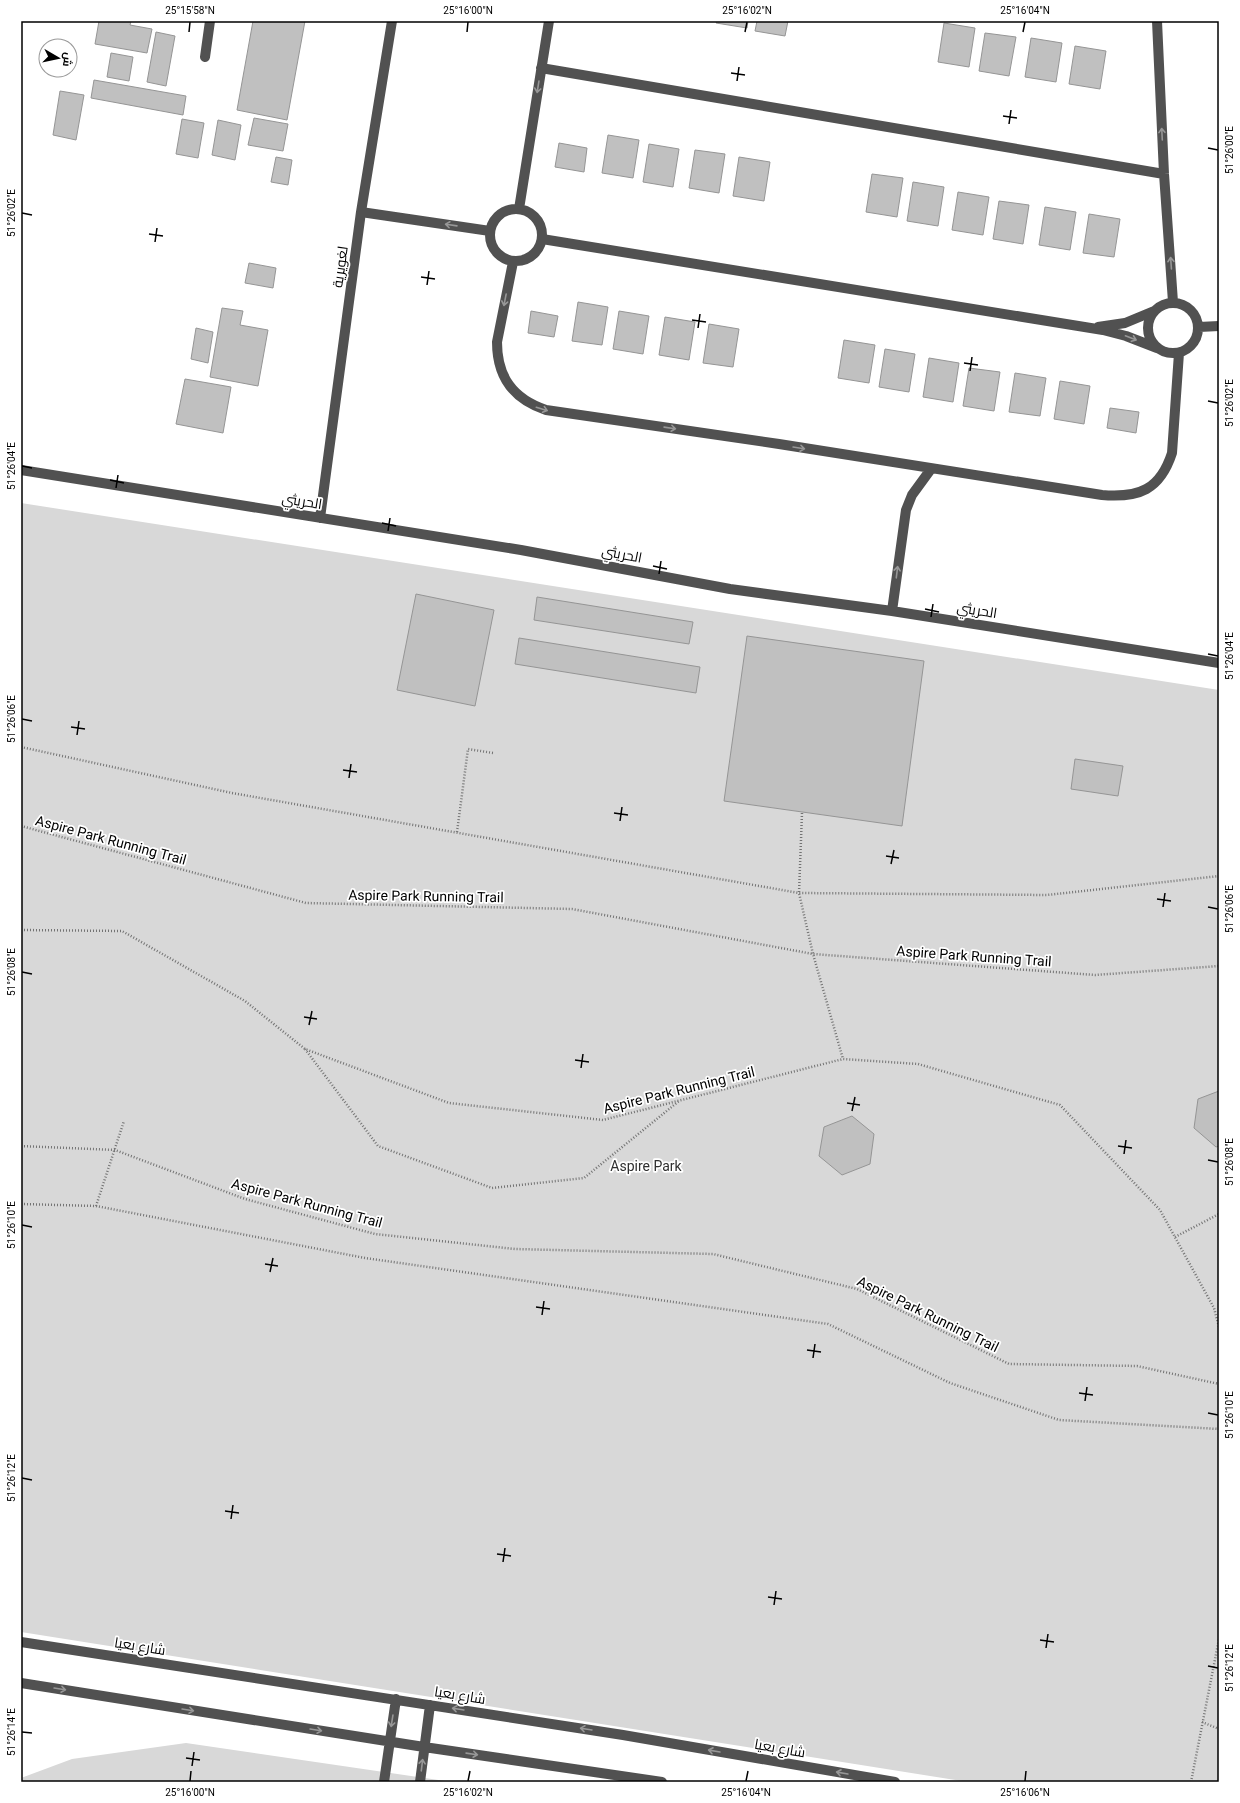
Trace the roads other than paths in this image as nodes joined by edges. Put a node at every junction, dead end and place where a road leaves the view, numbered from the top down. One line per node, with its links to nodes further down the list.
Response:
1 (210, 21): 5 (street)
2 (392, 21): 9 (street, لغويرية)
3 (549, 21): 6 (street)
4 (1157, 21): 7 (street, one-way to 4)
5 (204, 57)
6 (541, 68): 7 (street); 8 (street, one-way to 8)
7 (1164, 174): 13 (street, one-way to 7)
8 (519, 209): 10 (street); 11 (street)
9 (361, 212): 10 (street, one-way to 9); 22 (street, لغويرية)
10 (490, 231): 12 (street)
11 (542, 239): 12 (street); 16 (street)
12 (513, 262): 20 (street, one-way to 20)
13 (1173, 302): 14 (street); 17 (street)
14 (1154, 311): 16 (street); 18 (street)
15 (1219, 326): 17 (street)
16 (1080, 327): 18 (street, one-way to 18)
17 (1199, 327): 19 (street)
18 (1157, 348): 19 (street)
19 (1179, 353): 20 (street)
20 (931, 469): 23 (street, one-way to 20)
21 (21, 470): 22 (street, الحريثي)
22 (320, 518): 23 (street, الحريثي)
23 (892, 611): 24 (street, الحريثي)
24 (1219, 663)
25 (21, 1642): 27 (street, شارع بعيا)
26 (21, 1683): 29 (street, one-way to 29)
27 (396, 1700): 28 (street, شارع بعيا); 29 (street, one-way to 29)
28 (430, 1705): 30 (street); 31 (street, شارع بعيا, one-way to 28)
29 (389, 1742): 30 (street); 32 (street)
30 (424, 1747): 33 (street, one-way to 30); 34 (street, one-way to 34)
31 (867, 1780): 35 (street, شارع بعيا)
32 (384, 1782)
33 (420, 1782)
34 (662, 1782)
35 (895, 1782)

